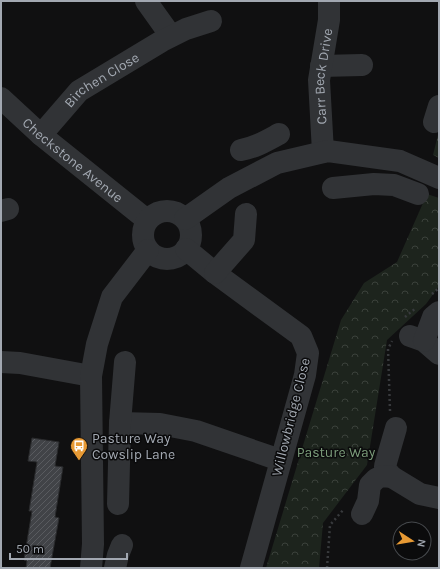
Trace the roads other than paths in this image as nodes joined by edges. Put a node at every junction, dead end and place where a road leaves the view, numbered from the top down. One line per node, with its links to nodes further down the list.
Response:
1 (329, 1): 5 (street, Carr Beck Drive)
2 (147, 2): 4 (street)
3 (211, 21): 4 (street, Birchen Close)
4 (179, 32): 9 (street, Birchen Close)
5 (321, 66): 6 (street); 10 (street, Carr Beck Drive)
6 (362, 66)
7 (1, 98): 9 (street, Checkstone Avenue)
8 (279, 134): 11 (street)
9 (41, 135): 17 (street, Checkstone Avenue)
10 (323, 152): 11 (street); 12 (street)
11 (270, 166): 16 (street)
12 (411, 166): 13 (street); 14 (street)
13 (439, 178)
14 (333, 188)
15 (246, 214): 20 (street)
16 (185, 219): 17 (street); 18 (street)
17 (147, 220): 19 (street)
18 (186, 249): 19 (street); 20 (street, Willowbridge Close)
19 (148, 250): 25 (street)
20 (215, 273): 28 (street, Willowbridge Close)
21 (436, 314): 22 (street)
22 (425, 344)
23 (1, 362): 25 (street)
24 (125, 362): 26 (street)
25 (91, 376): 34 (street)
26 (120, 423): 28 (street); 31 (street)
27 (396, 428): 29 (street)
28 (280, 460): 37 (street, Willowbridge Close)
29 (392, 477): 30 (street); 32 (street)
30 (439, 498)
31 (118, 504)
32 (362, 514)
33 (122, 545): 36 (street)
34 (91, 568)
35 (111, 568): 36 (street)
36 (115, 568)
37 (251, 568)

